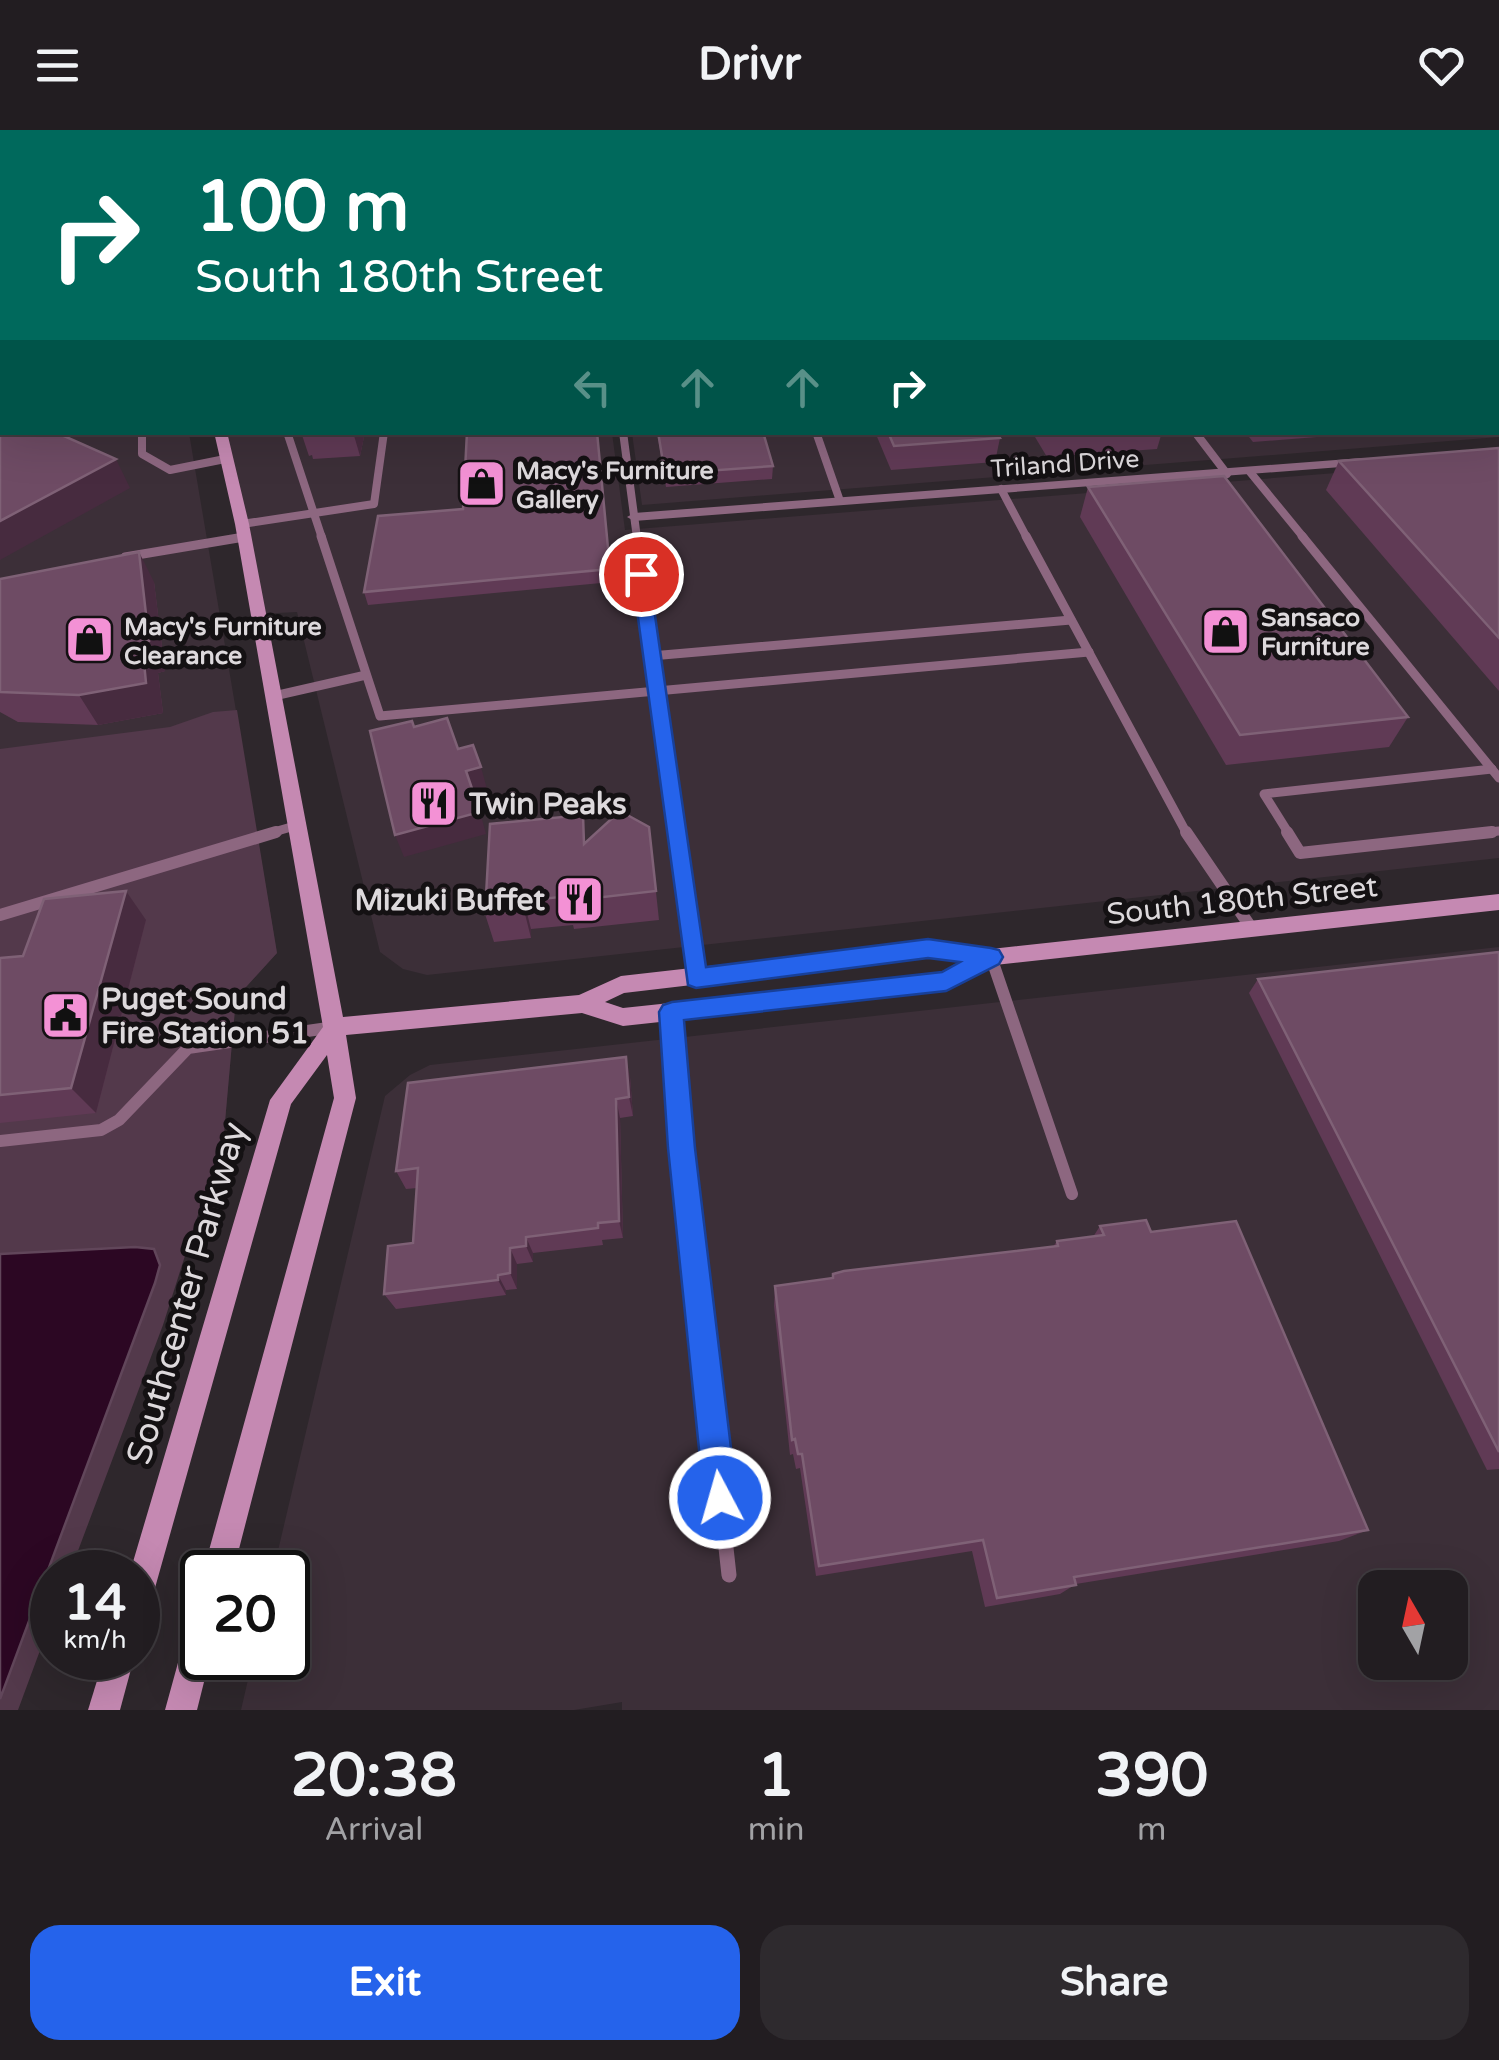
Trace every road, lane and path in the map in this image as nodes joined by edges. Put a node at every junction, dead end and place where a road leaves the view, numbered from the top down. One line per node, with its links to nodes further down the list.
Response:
1 (1222, 130): 2 (lane)
2 (1236, 130)
3 (142, 435): 10 (lane)
4 (221, 435): 10 (main road)
5 (288, 435): 16 (lane)
6 (384, 435): 16 (lane)
7 (623, 435): 17 (lane)
8 (817, 435): 15 (lane)
9 (1197, 435): 13 (lane)
10 (225, 459): 18 (main road)
11 (1382, 461): 12 (street, Triland Drive)
12 (1250, 472): 13 (street, Triland Drive); 26 (lane)
13 (1227, 474): 14 (street, Triland Drive)
14 (1001, 489): 15 (street, Triland Drive); 20 (lane)
15 (840, 501): 17 (street, Triland Drive)
16 (311, 513): 18 (lane); 23 (lane)
17 (634, 517): 22 (lane)
18 (243, 531): 19 (lane); 25 (main road)
19 (110, 562)
20 (1071, 620): 21 (lane); 22 (lane)
21 (1088, 652): 24 (lane); 31 (lane)
22 (651, 656): 24 (lane)
23 (366, 675): 24 (lane); 25 (lane)
24 (656, 692): 33 (lane)
25 (274, 696): 27 (main road)
26 (1495, 774): 28 (lane)
27 (298, 825): 30 (lane); 36 (main road)
28 (1499, 831)
29 (1499, 902): 31 (main road, South 180th Street)
30 (0, 915)
31 (1252, 929): 32 (main road, South 180th Street)
32 (991, 957): 33 (main road, South 180th Street); 35 (main road, South 180th Street); 38 (lane)
33 (696, 978): 34 (main road, South 180th Street)
34 (582, 1004): 35 (main road, South 180th Street); 36 (main road, South 180th Street)
35 (672, 1012): 41 (lane)
36 (336, 1027): 37 (lane); 39 (main road, Southcenter Parkway); 40 (main road)
37 (0, 1141)
38 (1072, 1194)
39 (151, 1550)
40 (224, 1550)
41 (729, 1575)
42 (113, 1680): 44 (main road)
43 (189, 1680): 45 (main road)
44 (104, 1710)
45 (181, 1710)

